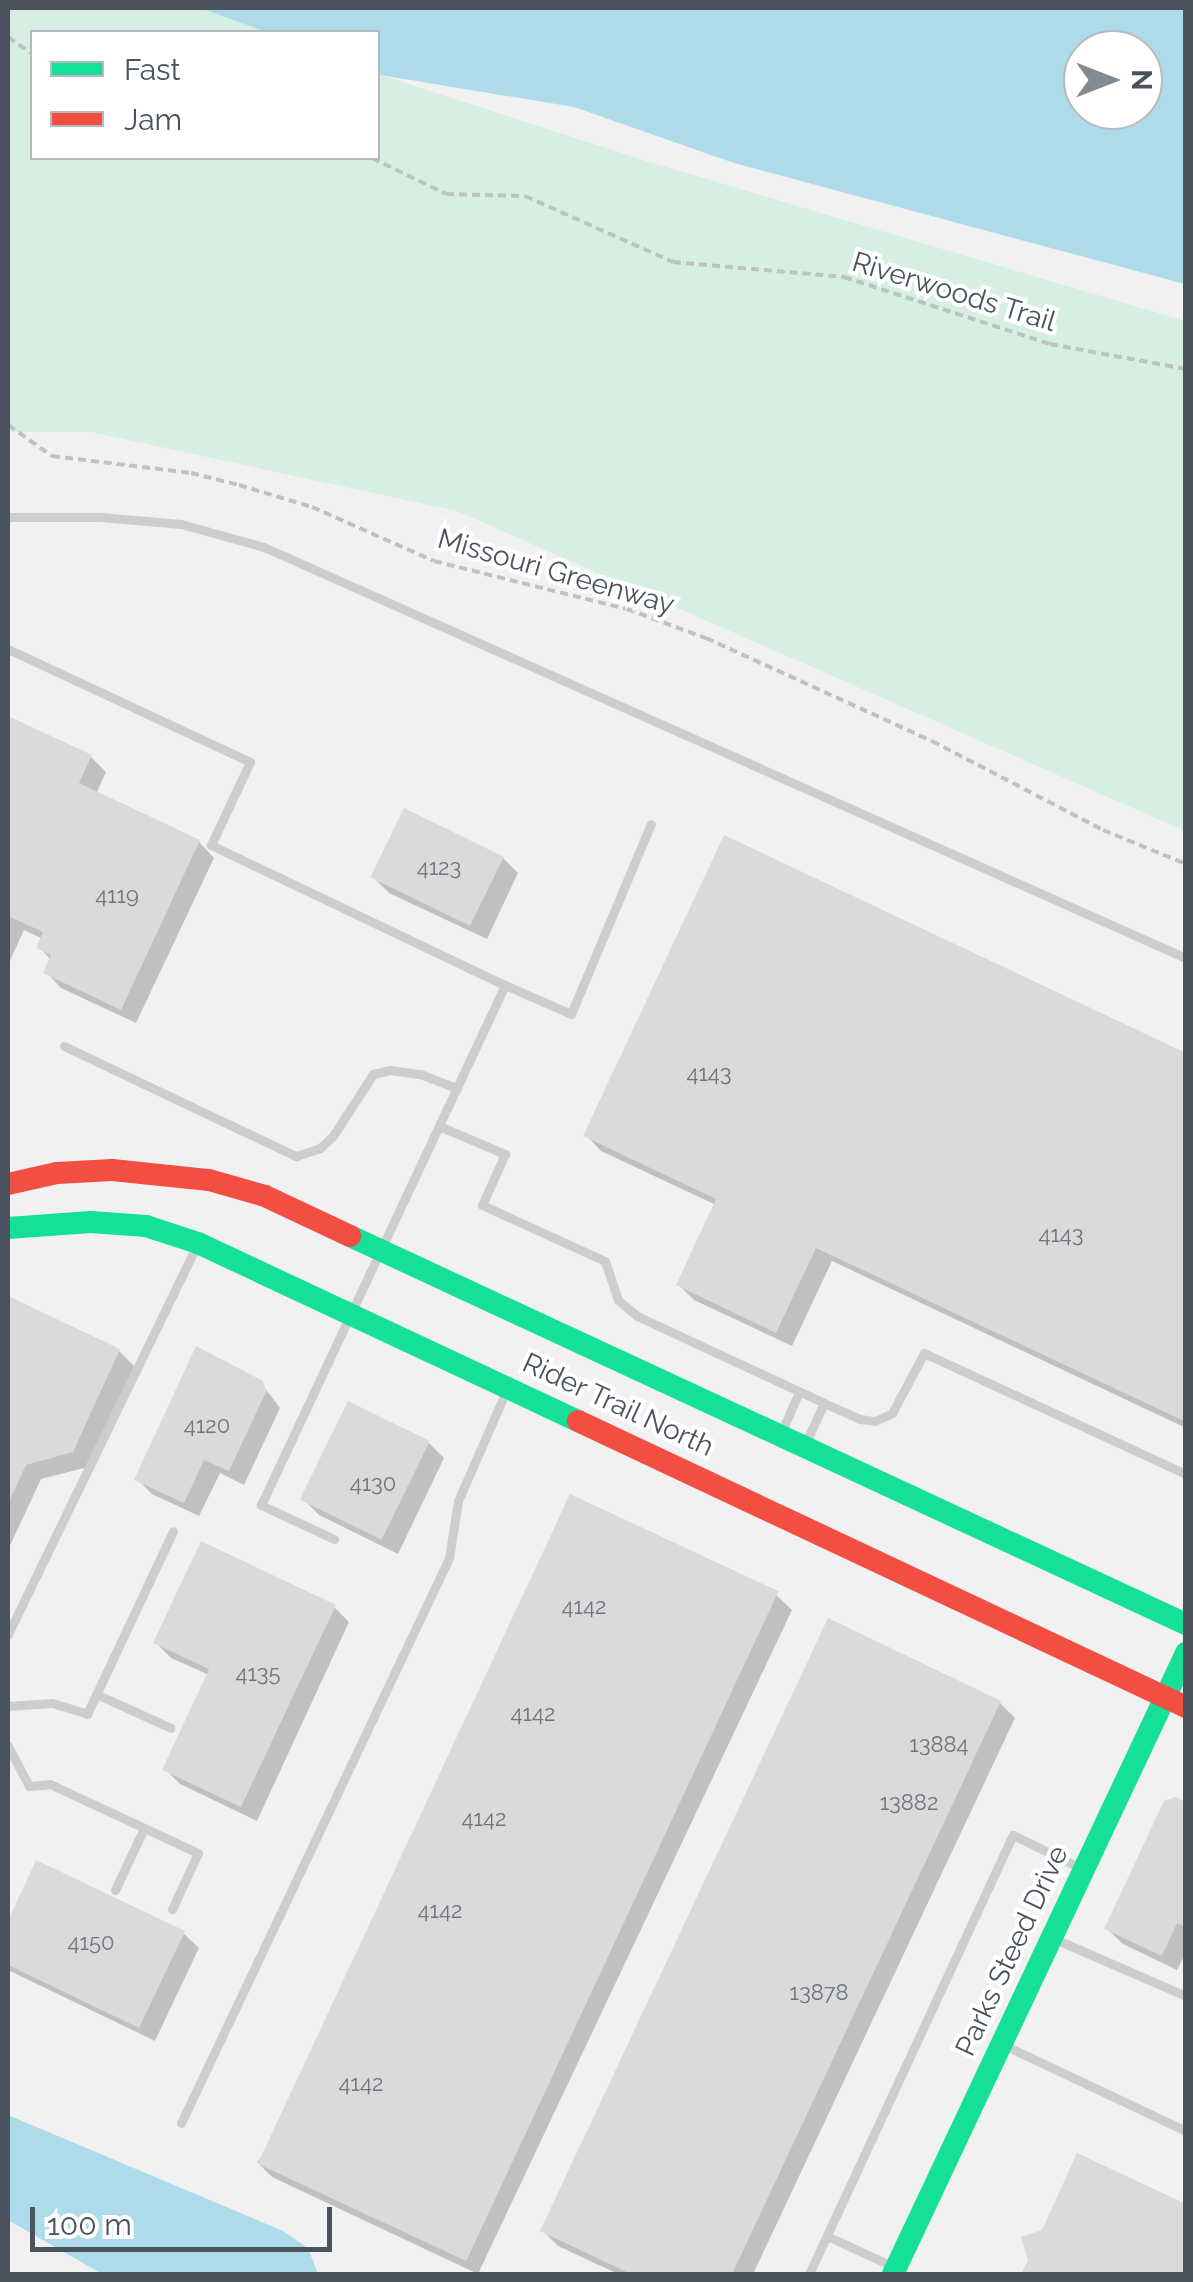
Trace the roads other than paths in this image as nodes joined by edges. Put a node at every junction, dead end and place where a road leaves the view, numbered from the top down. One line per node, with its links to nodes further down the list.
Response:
1 (8, 518): 4 (lane)
2 (8, 648): 5 (lane)
3 (651, 824): 5 (lane)
4 (1186, 958)
5 (505, 985): 7 (lane)
6 (64, 1046): 7 (lane)
7 (457, 1088): 8 (lane)
8 (440, 1126): 12 (lane); 15 (lane)
9 (8, 1184): 12 (street, Rider Trail North)
10 (8, 1228): 11 (street, Rider Trail North)
11 (198, 1243): 13 (street, Rider Trail North); 23 (lane)
12 (382, 1250): 13 (lane); 17 (street, Rider Trail North)
13 (351, 1313): 14 (street, Rider Trail North); 21 (lane)
14 (508, 1387): 26 (street, Rider Trail North); 37 (lane)
15 (799, 1392): 16 (lane); 17 (lane)
16 (824, 1403): 18 (lane); 19 (lane)
17 (781, 1433): 18 (street, Rider Trail North)
18 (805, 1444): 22 (street, Rider Trail North)
19 (1186, 1474)
20 (173, 1531): 25 (lane)
21 (334, 1539)
22 (1186, 1624)
23 (8, 1634)
24 (1186, 1653): 26 (street, Parks Steed Drive)
25 (96, 1694): 27 (lane); 28 (lane)
26 (1175, 1702): 31 (street, Parks Steed Drive)
27 (8, 1706)
28 (171, 1728)
29 (8, 1746): 30 (lane)
30 (144, 1828): 32 (lane); 33 (lane)
31 (1083, 1869): 34 (street, Parks Steed Drive); 39 (lane)
32 (115, 1890)
33 (172, 1908)
34 (1052, 1937): 35 (lane); 36 (street, Parks Steed Drive)
35 (1186, 1996)
36 (1001, 2044): 38 (lane); 40 (street, Parks Steed Drive)
37 (181, 2123)
38 (1186, 2131)
39 (827, 2236): 40 (lane); 41 (lane)
40 (895, 2271)
41 (808, 2274)

